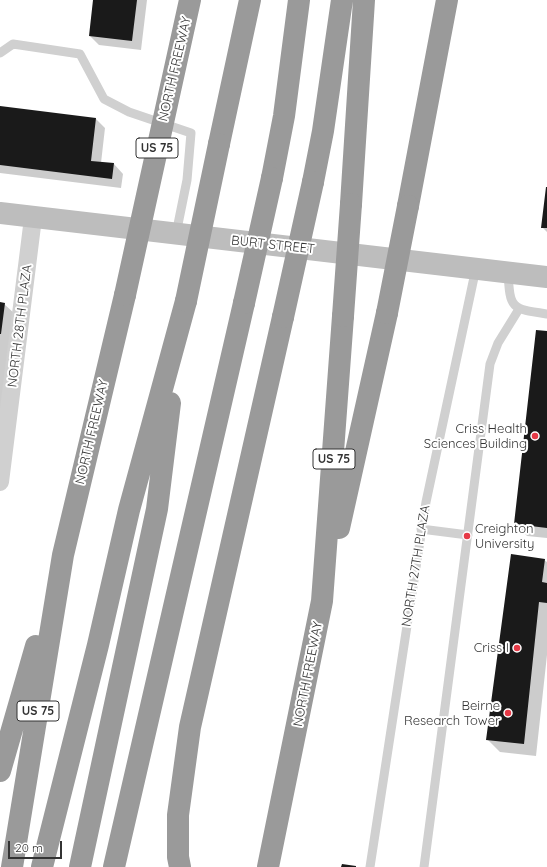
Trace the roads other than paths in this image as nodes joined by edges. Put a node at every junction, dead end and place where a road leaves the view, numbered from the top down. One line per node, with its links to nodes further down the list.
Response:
1 (190, 0): 20 (highway, NORTH FREEWAY / US 75, bridge)
2 (250, 0): 16 (highway, bridge)
3 (299, 0): 26 (highway, bridge)
4 (447, 0): 21 (highway, bridge)
5 (342, 1): 27 (highway, bridge)
6 (364, 2): 21 (highway, NORTH FREEWAY / US 75, bridge)
7 (0, 53): 10 (lane)
8 (0, 213): 9 (street, BURT STREET)
9 (33, 218): 10 (street, BURT STREET); 17 (street, NORTH 28TH PLAZA)
10 (176, 234): 11 (street, BURT STREET)
11 (476, 268): 12 (street, BURT STREET); 18 (lane, NORTH 27TH PLAZA)
12 (508, 272): 13 (street, BURT STREET); 14 (lane)
13 (547, 277)
14 (519, 309): 15 (lane); 19 (lane)
15 (547, 314)
16 (180, 328): 24 (highway); 25 (highway)
17 (0, 482)
18 (421, 529): 19 (lane); 29 (lane, NORTH 27TH PLAZA)
19 (468, 535): 30 (lane)
20 (63, 555): 22 (highway); 23 (highway, NORTH FREEWAY / US 75)
21 (322, 601): 28 (highway, NORTH FREEWAY / US 75)
22 (0, 771)
23 (12, 867)
24 (42, 867)
25 (80, 867)
26 (114, 867)
27 (180, 867)
28 (268, 867)
29 (370, 867)
30 (424, 867)

